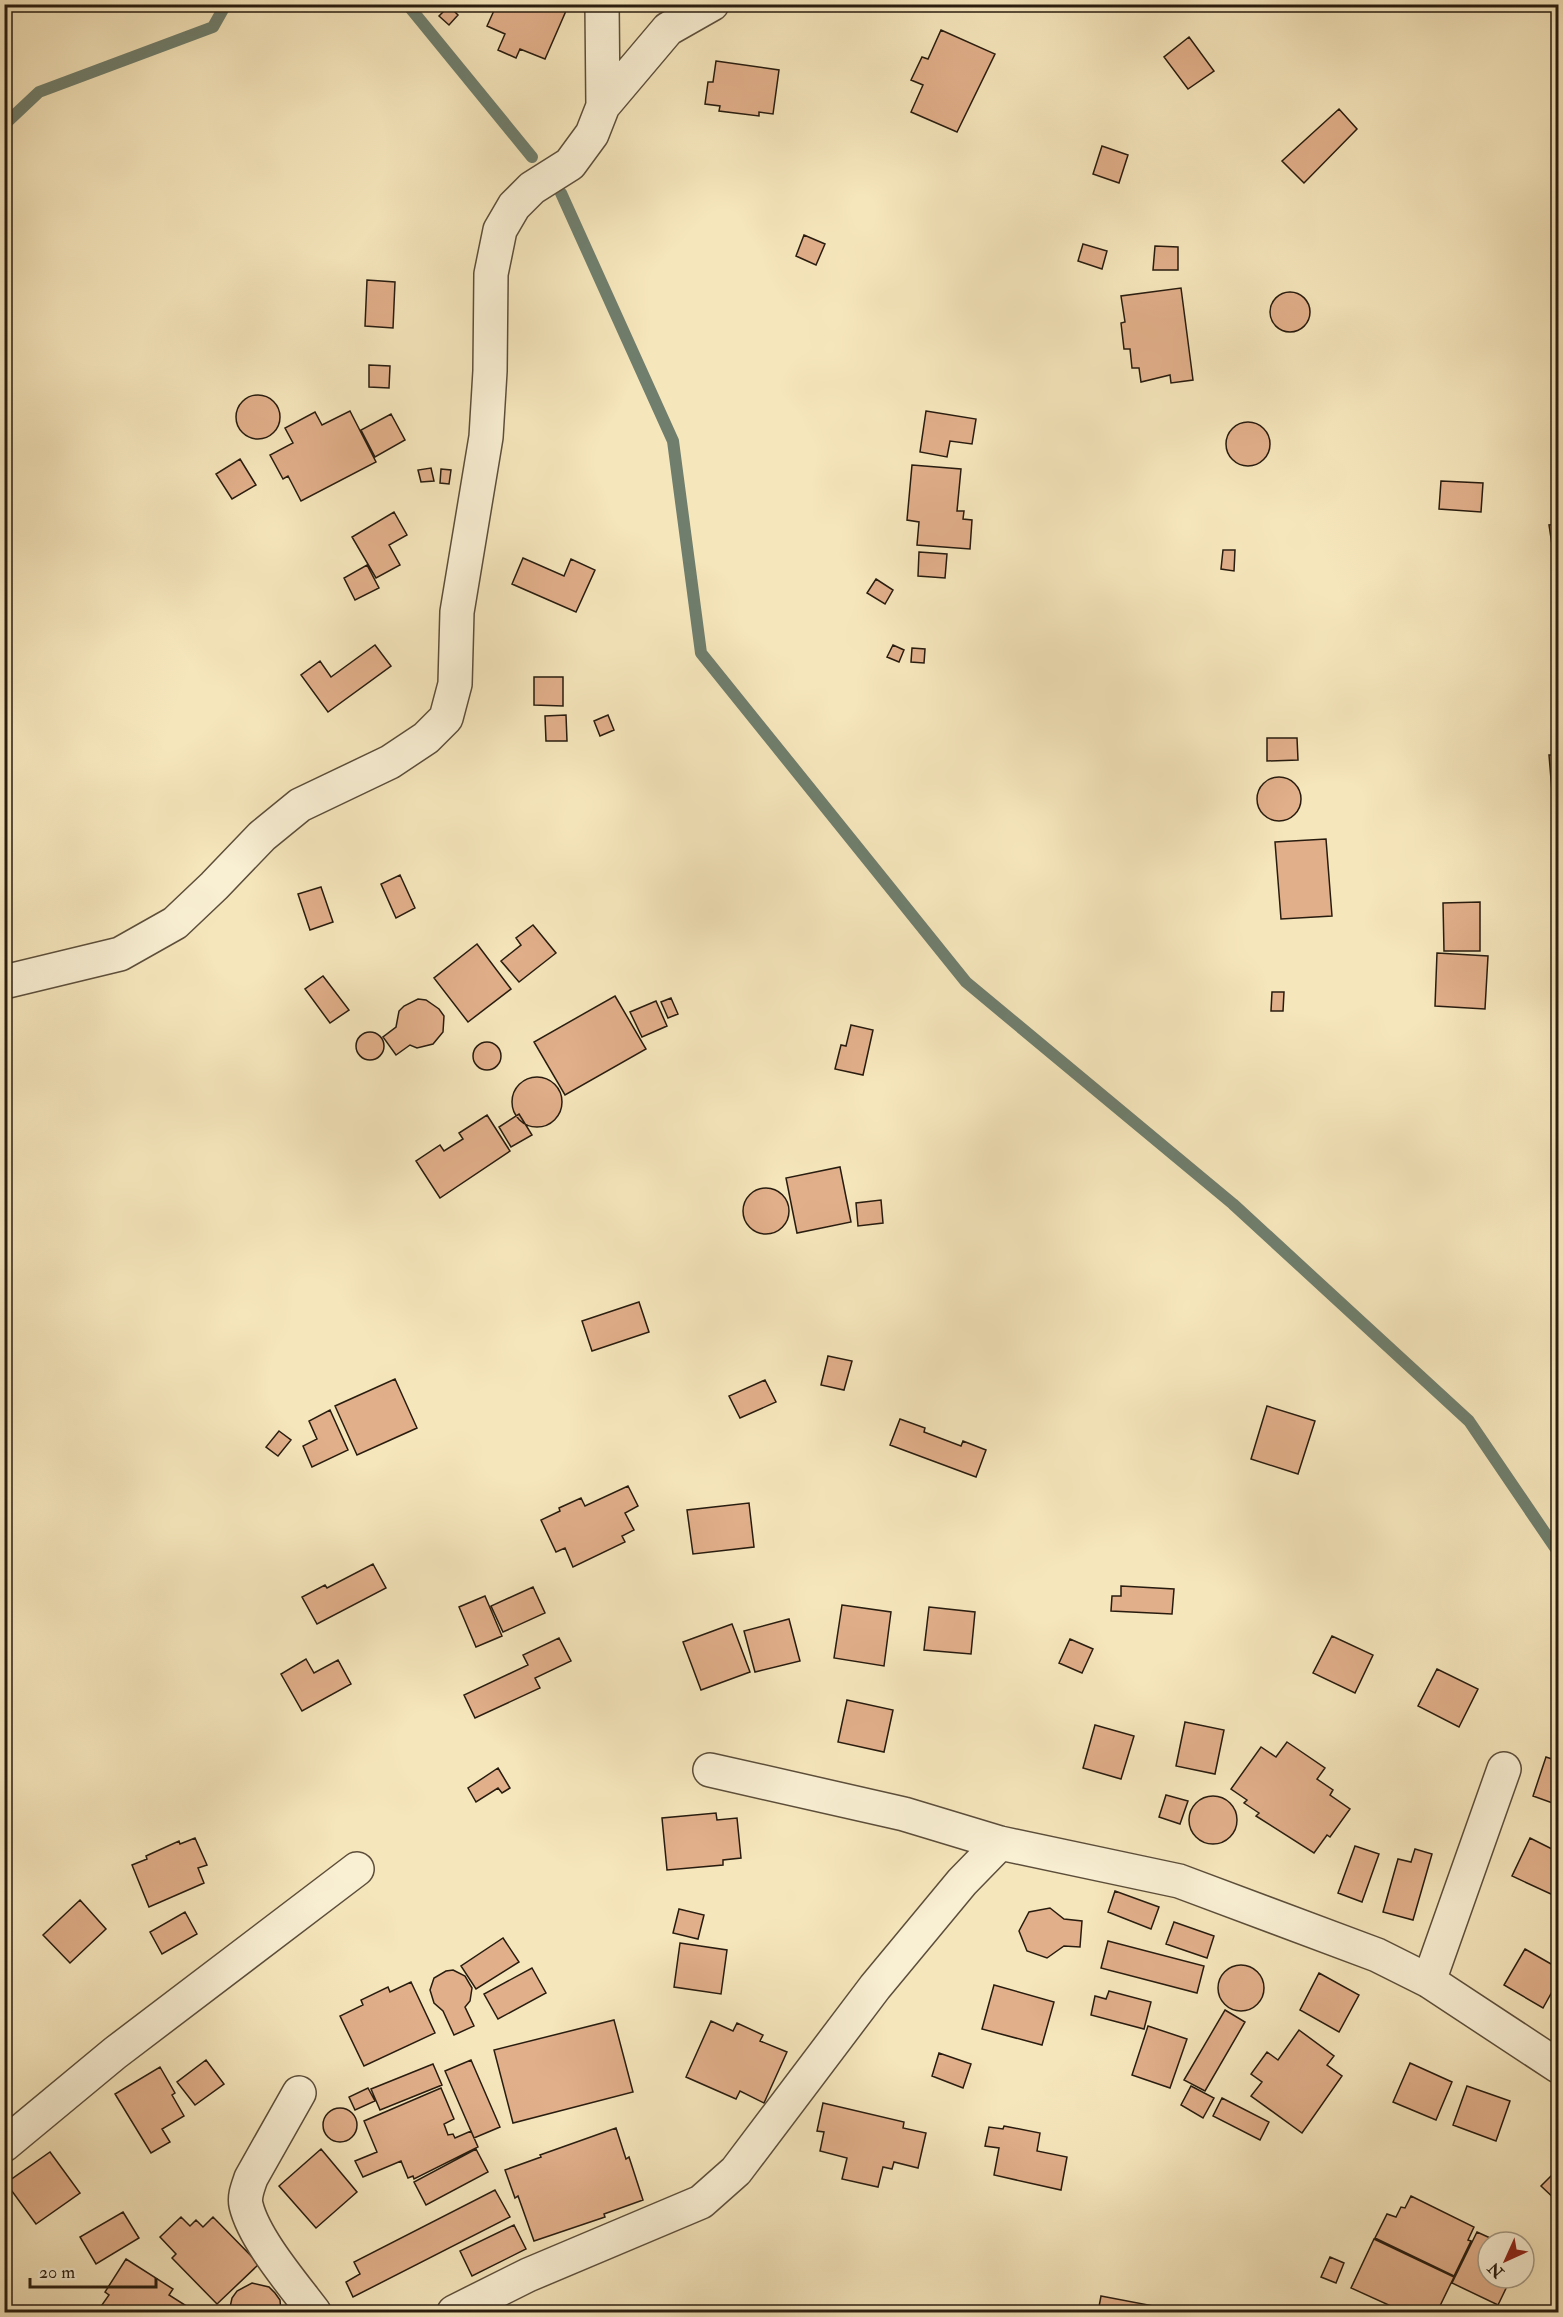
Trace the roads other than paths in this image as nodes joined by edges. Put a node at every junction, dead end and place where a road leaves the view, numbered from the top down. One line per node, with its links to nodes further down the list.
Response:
1 (602, 4): 3 (street)
2 (712, 4): 3 (street)
3 (603, 106): 4 (street)
4 (4, 982)
5 (1504, 1769): 9 (street)
6 (710, 1770): 7 (street)
7 (1000, 1843): 9 (street); 14 (street)
8 (357, 1869): 12 (street)
9 (1429, 1981): 10 (street)
10 (1558, 2066)
11 (299, 2093): 13 (street)
12 (4, 2145)
13 (314, 2313)
14 (454, 2313)

